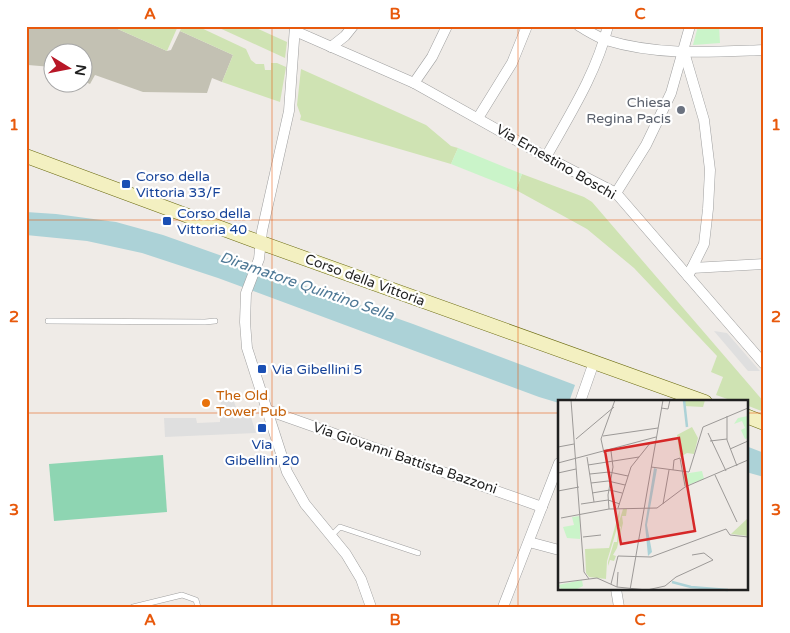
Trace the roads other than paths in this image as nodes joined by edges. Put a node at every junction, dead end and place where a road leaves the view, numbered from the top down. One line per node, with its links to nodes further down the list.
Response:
1 (353, 26): 9 (street)
2 (447, 26): 12 (street)
3 (527, 26): 13 (street)
4 (579, 26): 8 (street)
5 (608, 26): 8 (street)
6 (690, 26): 11 (street)
7 (295, 29): 9 (street, Via Ernestino Boschi); 17 (street)
8 (605, 40): 11 (street); 15 (street)
9 (331, 47): 12 (street, Via Ernestino Boschi)
10 (764, 50): 11 (street)
11 (684, 52): 16 (street); 19 (street)
12 (414, 83): 13 (street, Via Ernestino Boschi)
13 (478, 118): 15 (street, Via Ernestino Boschi)
14 (26, 156): 17 (main road, Corso della Vittoria)
15 (546, 157): 16 (street, Via Ernestino Boschi)
16 (616, 194): 19 (street, Via Ernestino Boschi)
17 (261, 242): 22 (main road, Corso della Vittoria); 26 (street)
18 (764, 264): 19 (street)
19 (690, 272): 23 (street, Via Ernestino Boschi)
20 (48, 321): 21 (lane)
21 (215, 321)
22 (594, 362): 24 (street); 25 (main road, Corso della Vittoria)
23 (764, 364)
24 (581, 400)
25 (700, 400)
26 (267, 410): 30 (street, Via Giovanni Battista Bazzoni); 31 (street)
27 (748, 417): 28 (main road)
28 (764, 422)
29 (558, 466): 30 (street)
30 (542, 507): 32 (street)
31 (331, 536): 34 (lane); 38 (street)
32 (529, 542): 33 (street); 39 (street)
33 (558, 550)
34 (418, 553)
35 (616, 590): 40 (street)
36 (133, 607): 37 (lane)
37 (198, 607)
38 (371, 607)
39 (503, 607)
40 (619, 607)

